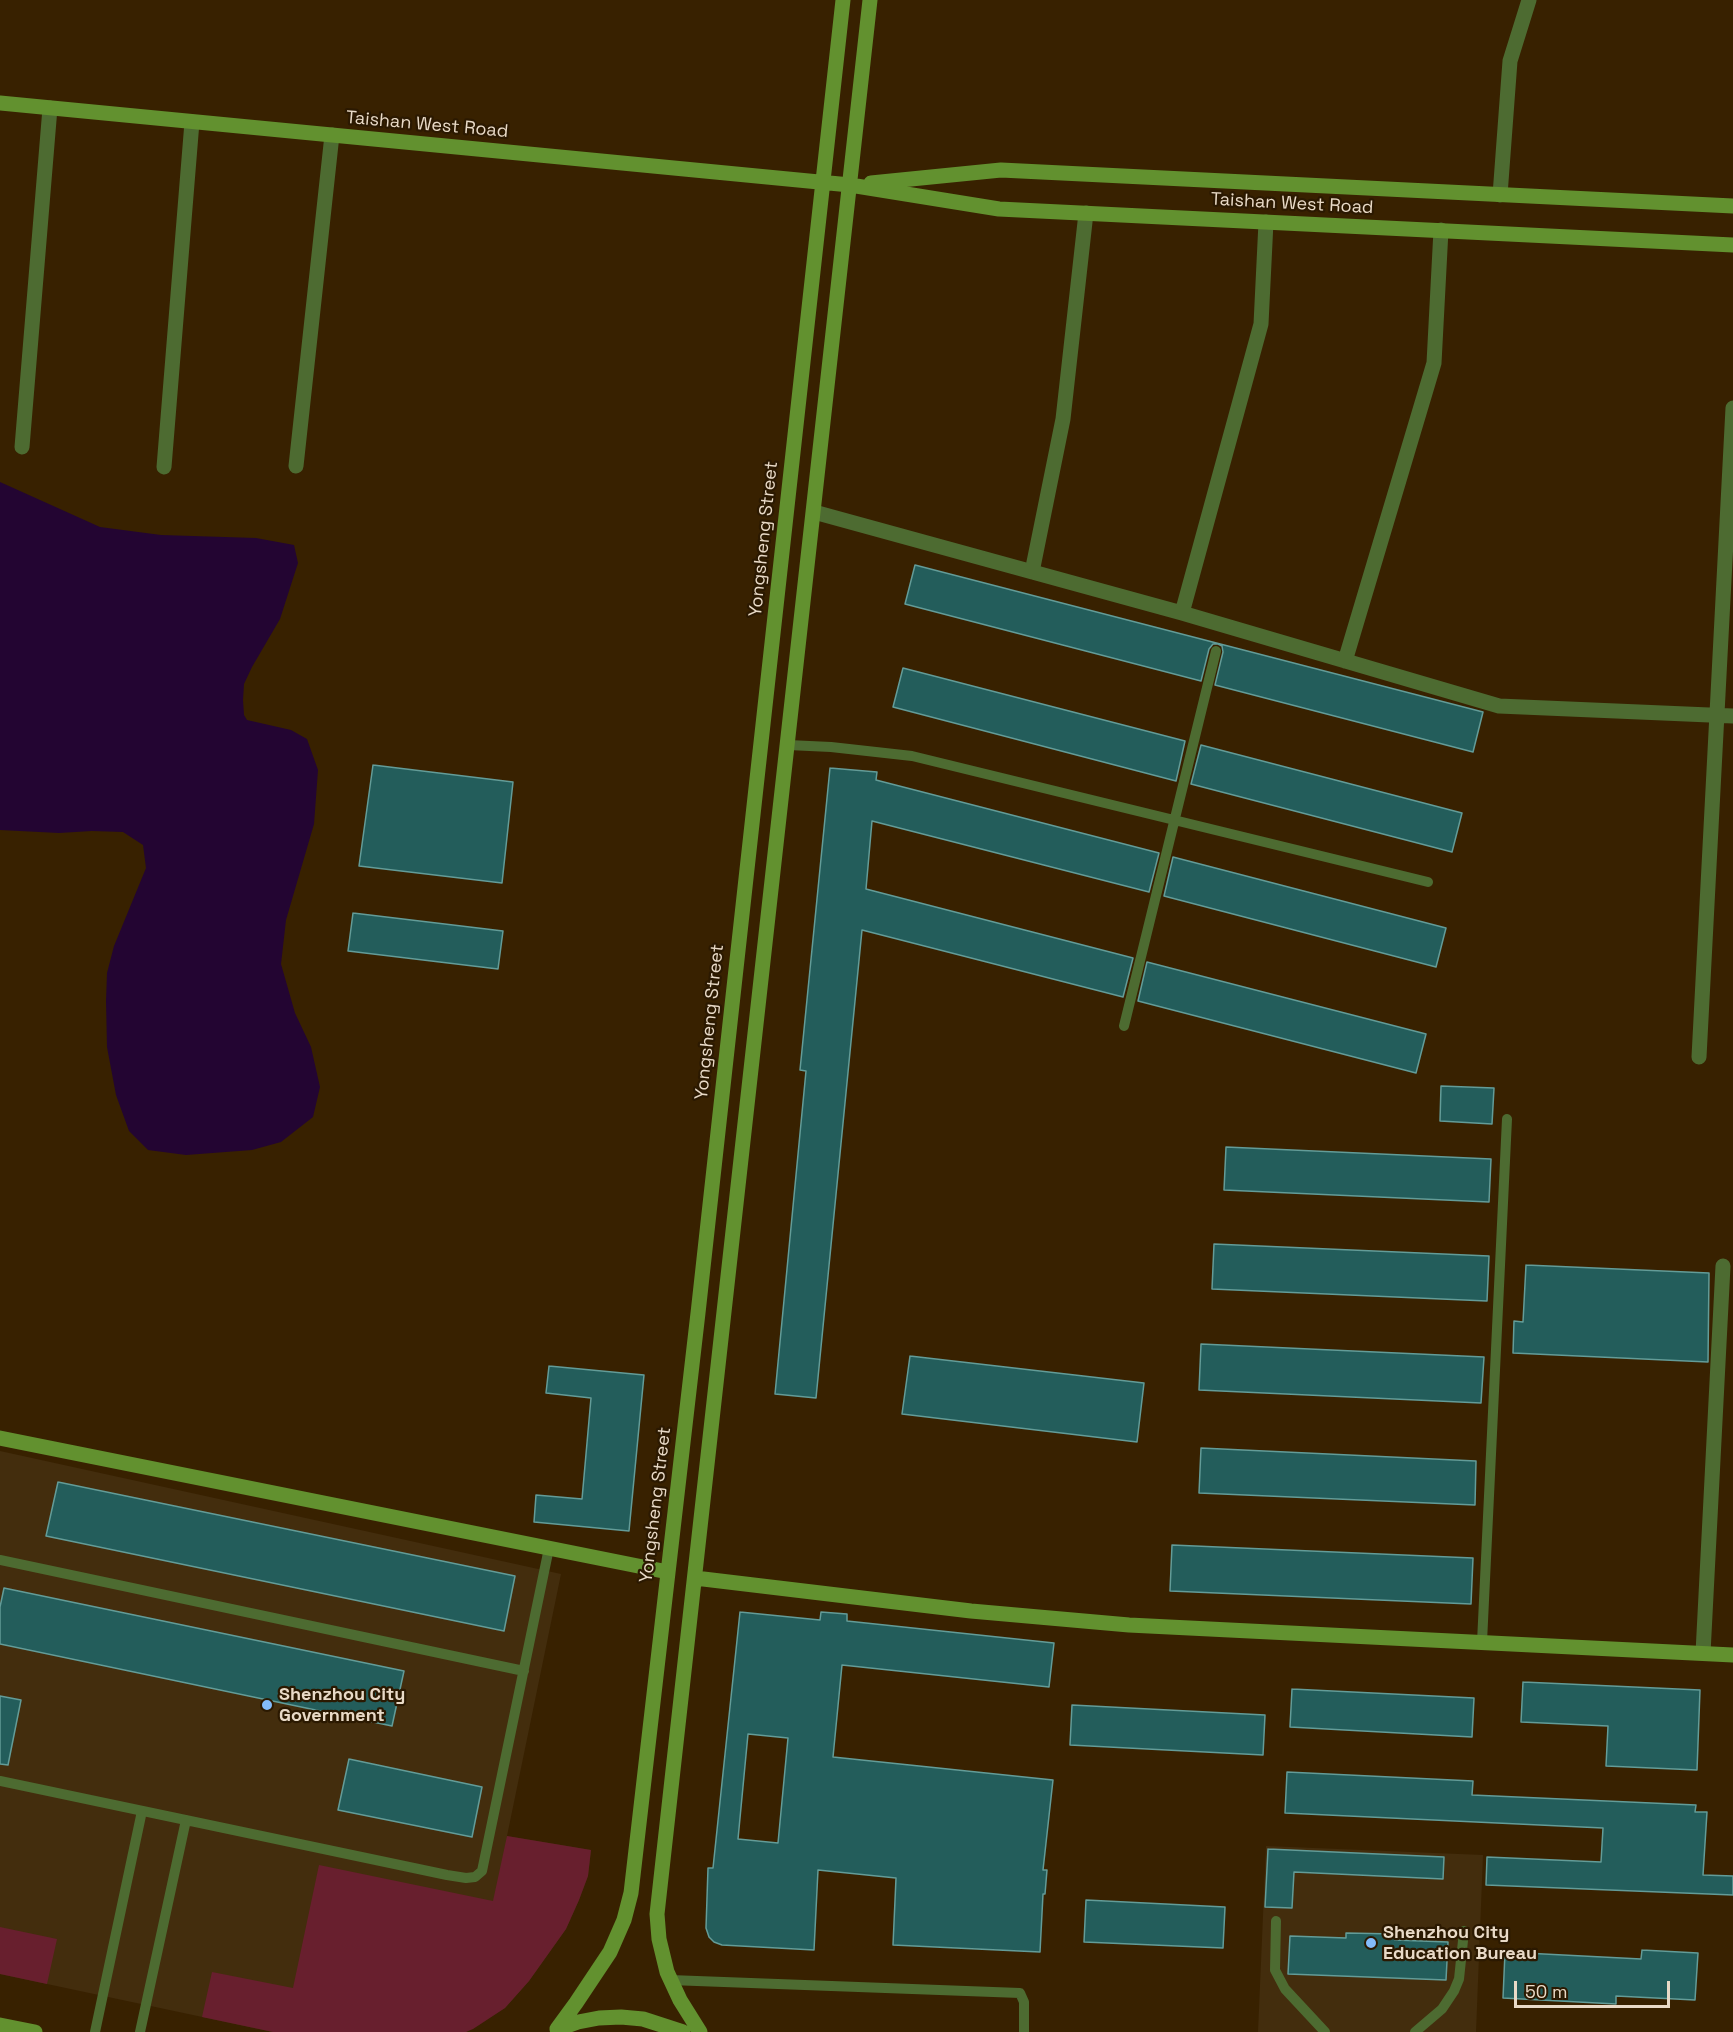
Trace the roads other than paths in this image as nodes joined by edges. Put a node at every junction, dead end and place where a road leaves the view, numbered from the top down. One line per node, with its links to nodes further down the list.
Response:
1 (843, 0): 8 (main road, Yongsheng Street)
2 (870, 0): 9 (main road)
3 (1529, 0): 10 (street)
4 (0, 103): 5 (main road, Taishan West Road)
5 (50, 108): 6 (main road, Taishan West Road); 17 (street)
6 (192, 122): 7 (main road, Taishan West Road); 19 (street)
7 (332, 135): 8 (main road, Taishan West Road); 18 (street)
8 (823, 182): 9 (main road, Taishan West Road); 37 (main road, Yongsheng Street)
9 (850, 184): 10 (main road, Taishan West Road); 12 (main road, Taishan West Road); 20 (main road)
10 (1500, 195): 11 (main road, Taishan West Road)
11 (1733, 206)
12 (1086, 213): 13 (main road, Taishan West Road); 21 (street)
13 (1266, 222): 14 (main road, Taishan West Road); 22 (street)
14 (1441, 231): 15 (main road, Taishan West Road); 24 (street)
15 (1733, 245)
16 (1733, 408): 25 (street)
17 (22, 447)
18 (296, 466)
19 (164, 467)
20 (814, 512): 21 (street); 27 (main road)
21 (1032, 572): 22 (street)
22 (1182, 613): 24 (street)
23 (1216, 651): 28 (lane)
24 (1345, 661): 25 (street)
25 (1717, 716): 26 (street); 31 (street)
26 (1733, 716)
27 (788, 745): 28 (lane); 38 (main road)
28 (1174, 820): 29 (lane); 30 (lane)
29 (1428, 882)
30 (1124, 1026)
31 (1699, 1057)
32 (1507, 1119): 39 (lane)
33 (1723, 1266): 40 (street)
34 (0, 1438): 35 (main road)
35 (549, 1548): 37 (main road); 42 (lane)
36 (0, 1560): 42 (lane)
37 (668, 1572): 50 (main road, Yongsheng Street)
38 (695, 1578): 39 (main road); 48 (main road)
39 (1482, 1642): 40 (main road)
40 (1703, 1653): 41 (main road)
41 (1733, 1654)
42 (524, 1671): 45 (lane)
43 (0, 1780): 44 (lane)
44 (142, 1811): 45 (lane); 52 (lane)
45 (186, 1820): 53 (lane)
46 (1276, 1921): 57 (lane)
47 (1464, 1931): 58 (lane)
48 (670, 1980): 55 (main road); 56 (lane)
49 (0, 2025): 51 (main road)
50 (554, 2031): 54 (main road)
51 (34, 2032)
52 (95, 2032)
53 (140, 2032)
54 (683, 2032)
55 (700, 2032)
56 (1024, 2032)
57 (1325, 2032)
58 (1414, 2032)

